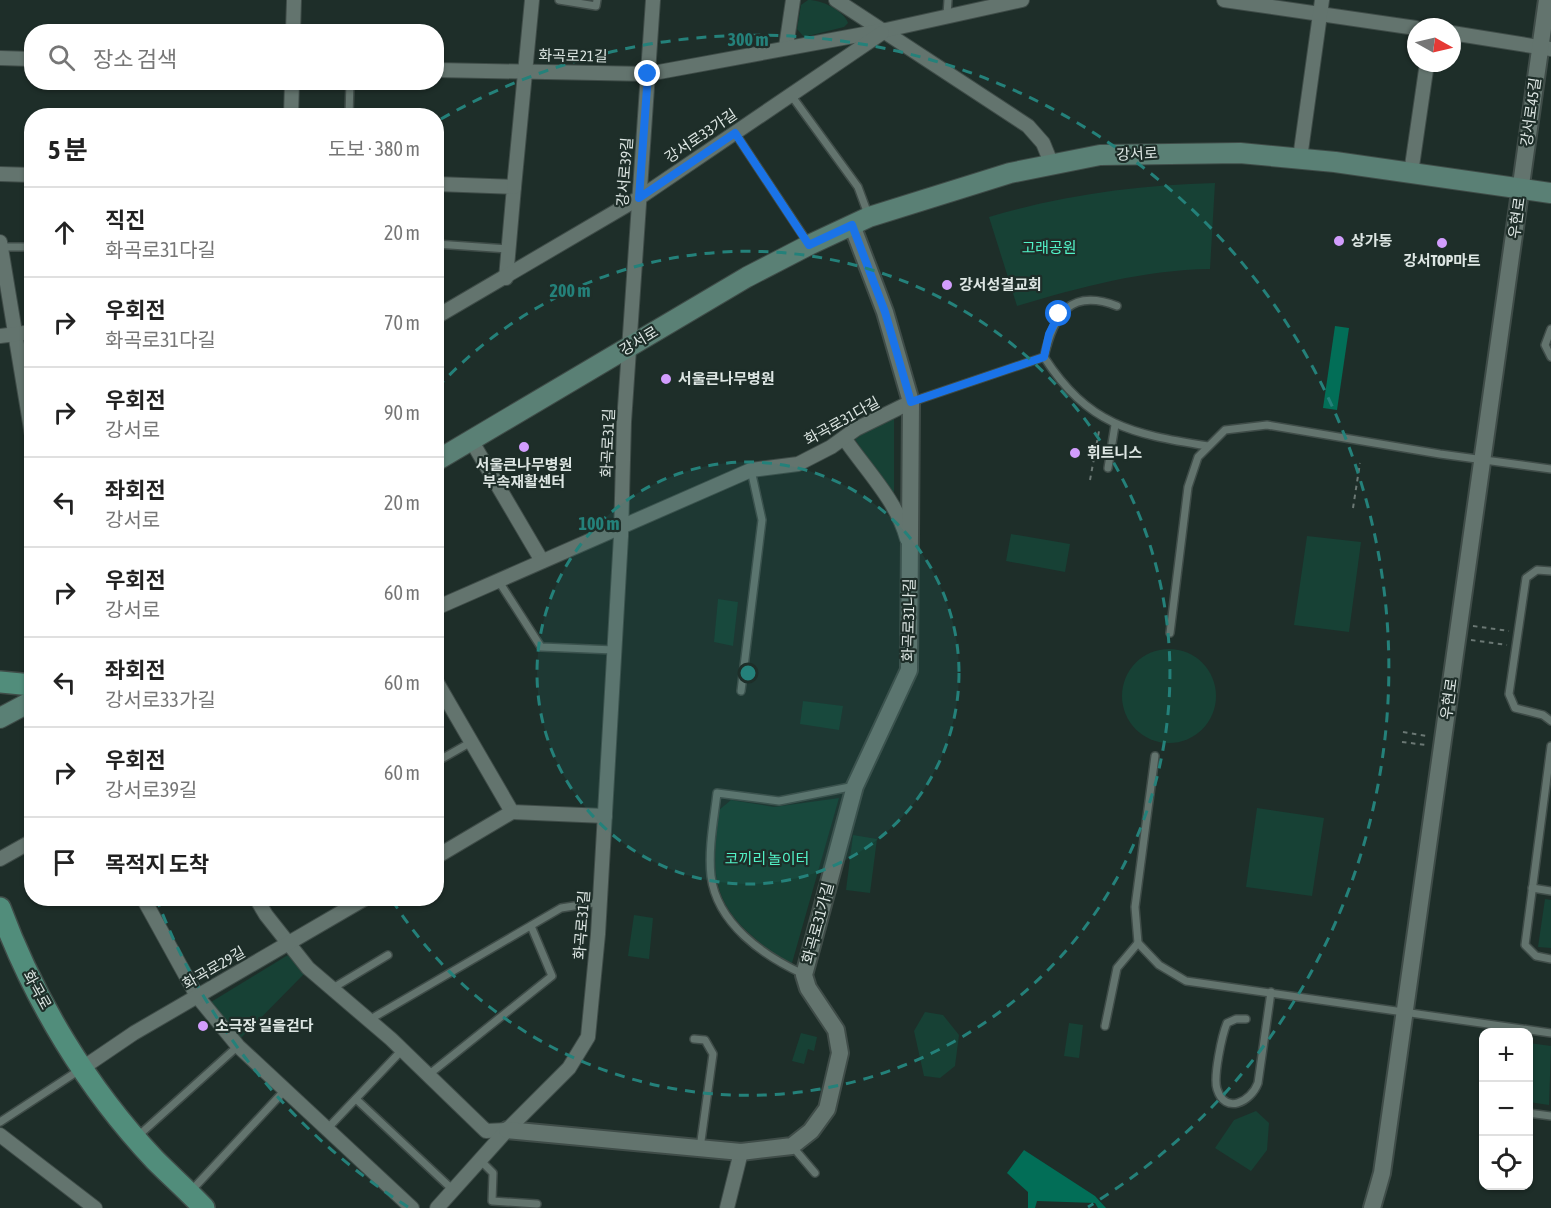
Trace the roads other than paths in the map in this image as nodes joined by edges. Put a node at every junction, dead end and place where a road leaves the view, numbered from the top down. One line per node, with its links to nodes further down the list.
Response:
1 (294, 0): 14 (street)
2 (532, 0): 23 (street)
3 (559, 0): 4 (lane)
4 (597, 0)
5 (652, 0): 25 (street, 강서로39길)
6 (793, 0): 18 (street)
7 (836, 0): 16 (street)
8 (948, 0): 13 (lane)
9 (1022, 0): 13 (street, 화곡로21길)
10 (1224, 0): 12 (street)
11 (1547, 0): 19 (street, 강서로45길)
12 (1321, 7): 15 (street); 32 (street)
13 (947, 15): 16 (street, 화곡로21길)
14 (293, 24)
15 (1407, 26)
16 (886, 30): 18 (street, 화곡로21길); 28 (street, 강서로33가길); 33 (street)
17 (1461, 34): 19 (street)
18 (786, 47): 25 (street, 화곡로21길)
19 (1546, 48): 39 (street, 강서로45길)
20 (0, 58): 21 (street)
21 (24, 59)
22 (444, 70): 23 (street, 화곡로21길)
23 (526, 72): 25 (street, 화곡로21길); 38 (street)
24 (1426, 72): 34 (street)
25 (648, 74): 41 (street, 강서로39길)
26 (292, 90): 29 (street)
27 (350, 90): 30 (lane)
28 (791, 95): 31 (street, 강서로33가길); 42 (lane)
29 (291, 108)
30 (349, 108)
31 (735, 133): 41 (street, 강서로33가길); 45 (lane)
32 (1300, 158): 33 (main road, 강서로); 34 (main road, 강서로)
33 (1052, 165): 42 (main road, 강서로)
34 (1411, 173): 39 (main road, 강서로)
35 (0, 174): 36 (street)
36 (24, 175)
37 (444, 184): 38 (street)
38 (514, 187): 47 (street)
39 (1521, 188): 40 (main road, 강서로); 64 (street, 우현로)
40 (1551, 193)
41 (639, 198): 48 (street, 강서로33가길); 54 (street, 강서로39길)
42 (861, 221): 45 (main road, 강서로); 58 (street)
43 (0, 245): 46 (lane); 53 (street)
44 (444, 245): 47 (lane)
45 (809, 245): 54 (main road, 강서로)
46 (24, 246)
47 (508, 249): 48 (street)
48 (506, 278): 50 (street, 강서로33가길)
49 (1117, 306): 55 (lane)
50 (444, 313)
51 (1551, 329): 56 (lane)
52 (24, 333): 53 (street)
53 (7, 335): 57 (street)
54 (630, 346): 61 (main road, 강서로); 68 (street, 화곡로31길)
55 (1044, 357): 58 (lane, 화곡로31다길); 59 (lane)
56 (1551, 357)
57 (24, 390)
58 (911, 402): 60 (street, 화곡로31다길); 69 (street, 화곡로31나길)
59 (1115, 425): 62 (lane); 65 (lane)
60 (844, 438): 67 (street, 화곡로31다길); 69 (street, 화곡로31나길)
61 (471, 440): 63 (main road, 강서로); 70 (street)
62 (1208, 446): 64 (lane); 74 (lane)
63 (444, 456)
64 (1483, 460): 66 (lane); 109 (street, 우현로)
65 (1108, 468)
66 (1551, 469)
67 (751, 470): 68 (street, 화곡로31다길); 78 (lane)
68 (621, 525): 70 (street, 화곡로31다길); 75 (street, 화곡로31길)
69 (910, 550): 87 (street, 화곡로31나길)
70 (542, 561): 72 (street, 화곡로31다길)
71 (1551, 571): 82 (lane)
72 (498, 580): 73 (street, 화곡로31다길); 75 (lane)
73 (444, 604)
74 (1170, 633)
75 (614, 650): 89 (street, 화곡로31길)
76 (0, 682): 77 (main road)
77 (24, 684)
78 (741, 691)
79 (444, 694): 83 (street)
80 (24, 705): 81 (main road)
81 (0, 718)
82 (1551, 721)
83 (472, 741): 86 (lane); 88 (street)
84 (1551, 746): 93 (lane)
85 (1155, 756): 101 (lane)
86 (444, 757)
87 (855, 786): 105 (street, 화곡로31가길); 105 (lane)
88 (512, 812): 89 (street); 91 (street)
89 (605, 816): 95 (street, 화곡로31길)
90 (24, 846): 92 (street)
91 (444, 852)
92 (0, 859)
93 (1532, 888): 94 (lane); 104 (lane)
94 (1551, 891)
95 (600, 902): 100 (lane); 125 (street, 화곡로31길)
96 (147, 906): 108 (street)
97 (262, 906): 102 (street)
98 (353, 906): 102 (street, 화곡로29길)
99 (0, 908): 117 (main road, 화곡로)
100 (531, 926): 111 (lane); 118 (lane)
101 (1138, 943): 107 (lane); 112 (lane)
102 (289, 944): 106 (street); 108 (street, 화곡로29길)
103 (388, 954): 106 (lane)
104 (1551, 959)
105 (804, 975): 128 (street, 화곡로31가길)
106 (333, 988): 111 (street)
107 (1271, 992): 109 (lane); 110 (lane)
108 (198, 996): 115 (street); 117 (street, 화곡로29길)
109 (1405, 1011): 113 (lane); 140 (street, 우현로)
110 (1246, 1019)
111 (369, 1020): 116 (street)
112 (1105, 1026)
113 (1551, 1033)
114 (694, 1039): 129 (lane)
115 (238, 1046): 119 (street); 127 (lane)
116 (402, 1050): 118 (street); 120 (lane)
117 (81, 1069): 123 (lane); 127 (main road, 화곡로)
118 (427, 1076): 125 (street)
119 (285, 1090): 124 (street); 134 (lane, 화곡로)
120 (356, 1099): 124 (lane); 133 (lane)
121 (1533, 1114): 122 (lane)
122 (1551, 1116)
123 (0, 1122)
124 (327, 1129): 138 (street)
125 (507, 1130): 129 (street); 131 (street, 화곡로31길)
126 (0, 1135): 137 (street)
127 (136, 1137): 134 (main road, 화곡로)
128 (792, 1146): 130 (street); 132 (lane)
129 (700, 1148): 130 (street)
130 (741, 1152): 139 (street)
131 (480, 1160): 133 (street, 화곡로31길); 135 (lane)
132 (815, 1173)
133 (453, 1190): 136 (street, 화곡로31길)
134 (197, 1200)
135 (537, 1204)
136 (442, 1206)
137 (95, 1208)
138 (412, 1208)
139 (727, 1208)
140 (1372, 1208)

